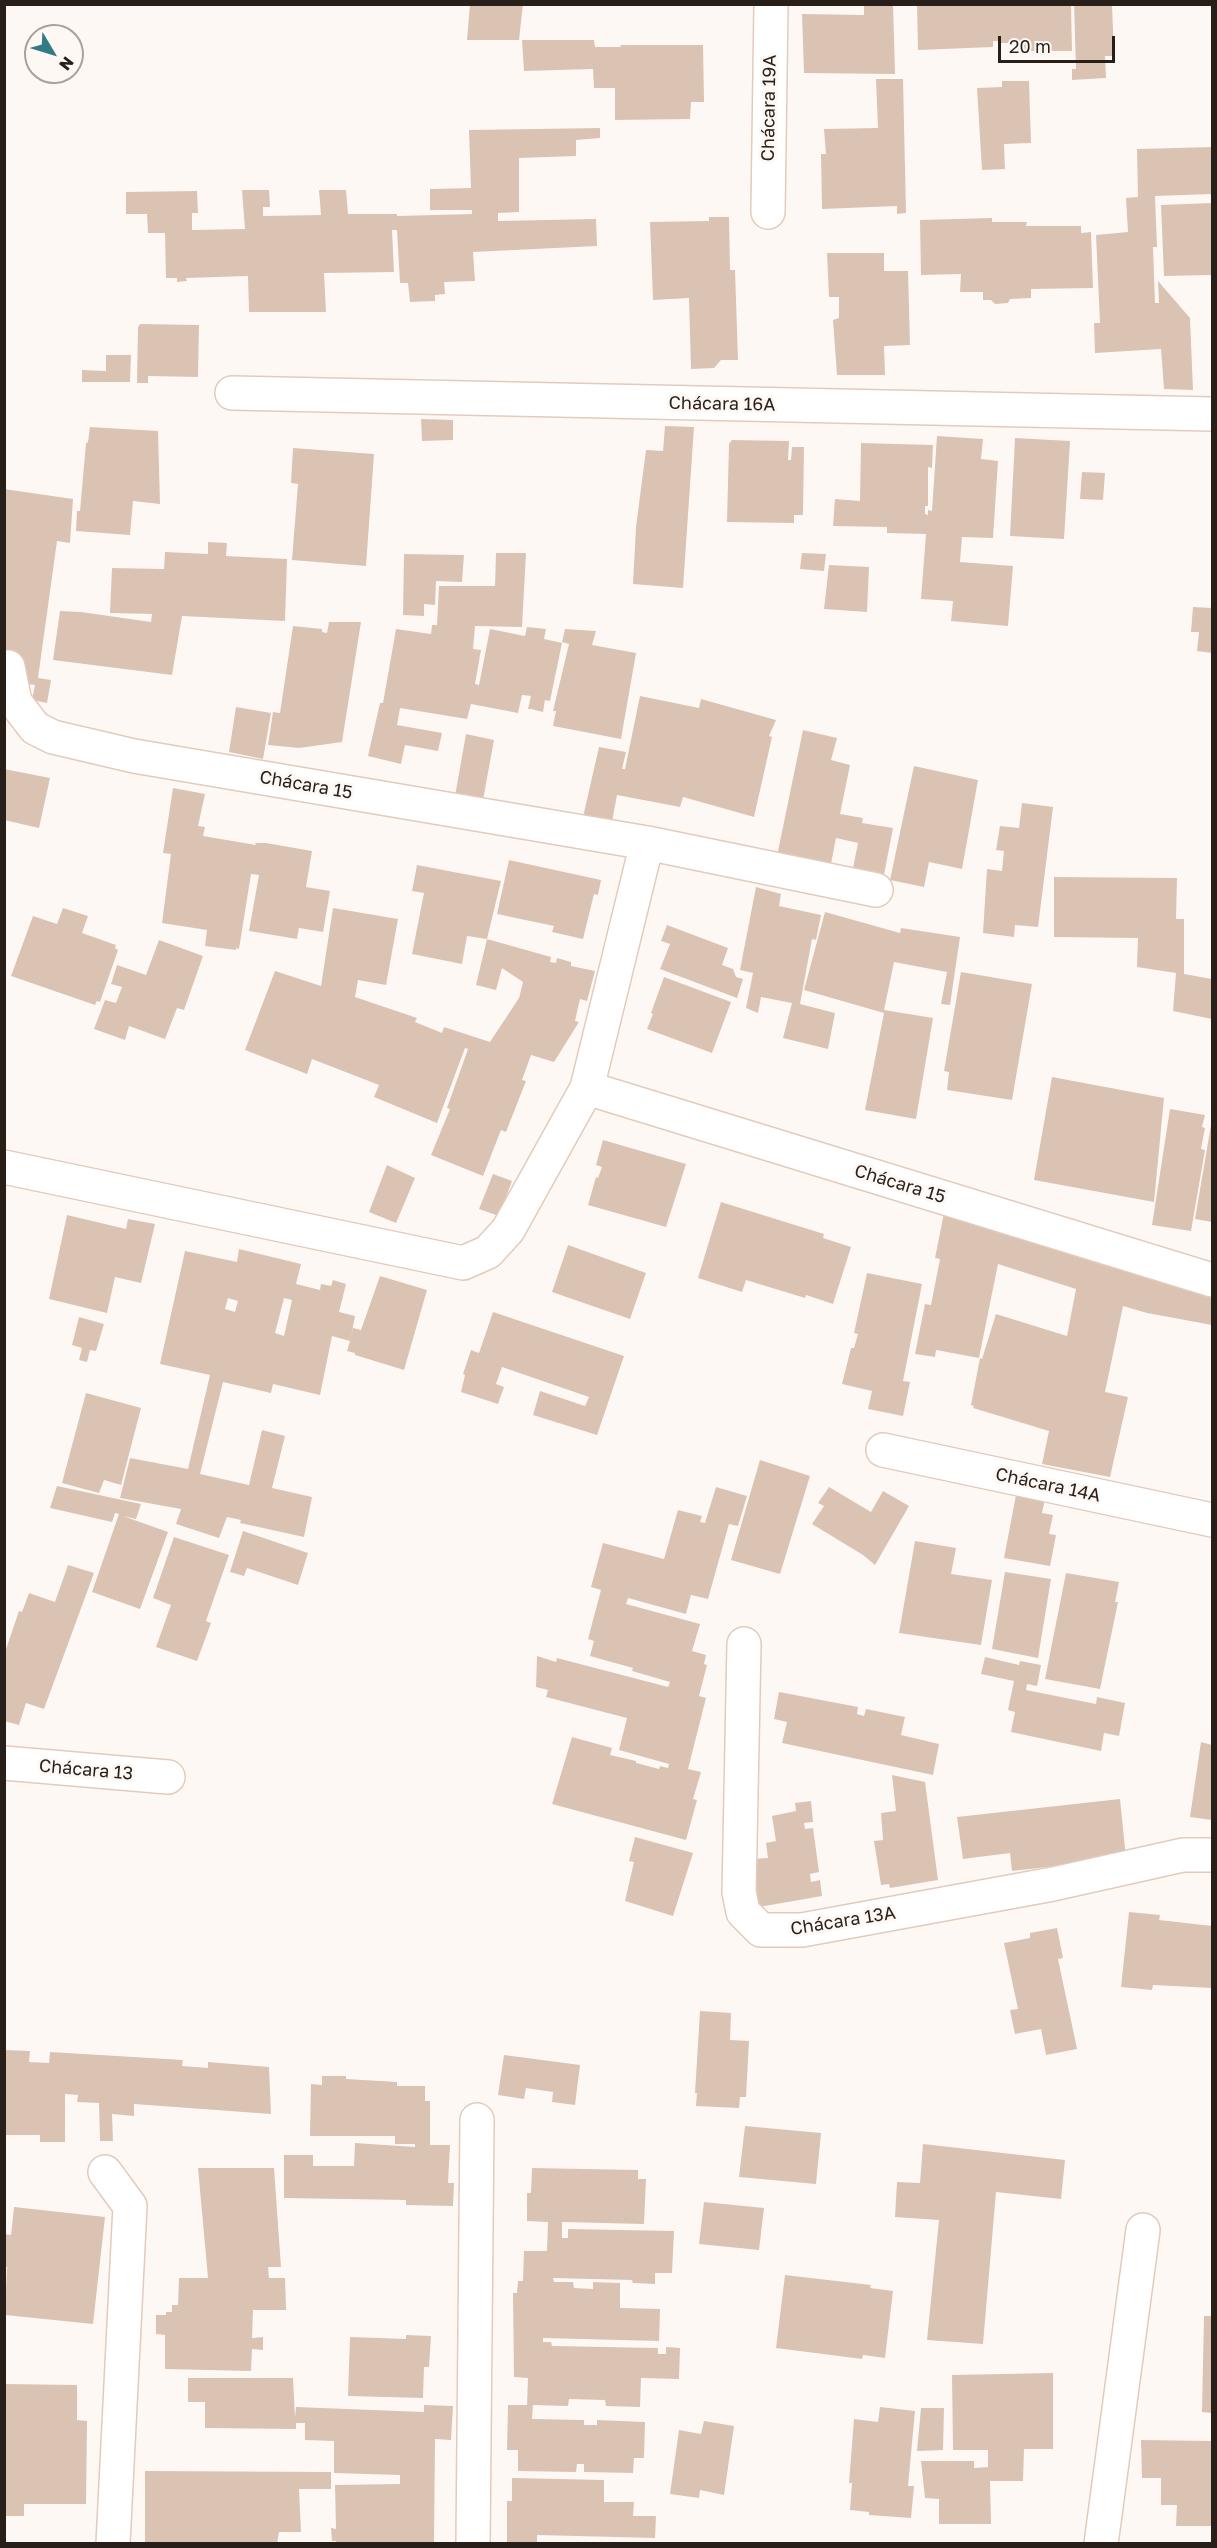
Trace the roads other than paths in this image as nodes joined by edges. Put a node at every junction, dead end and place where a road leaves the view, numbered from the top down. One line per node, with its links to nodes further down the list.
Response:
1 (771, 4): 2 (street, Chácara 19A)
2 (768, 212)
3 (232, 393): 4 (street, Chácara 16A)
4 (1212, 414)
5 (8, 667): 6 (street, Chácara 15)
6 (647, 843): 7 (street, Chácara 15); 8 (street)
7 (876, 890)
8 (587, 1088): 9 (street); 10 (street, Chácara 15)
9 (4, 1167)
10 (1212, 1280)
11 (883, 1450): 12 (street, Chácara 14A)
12 (1212, 1520)
13 (744, 1644): 16 (street, Chácara 13A)
14 (4, 1762): 15 (street, Chácara 13)
15 (168, 1776)
16 (1212, 1855)
17 (477, 2120): 21 (street)
18 (105, 2172): 20 (street)
19 (1143, 2230): 22 (street)
20 (113, 2544)
21 (473, 2544)
22 (1101, 2544)

